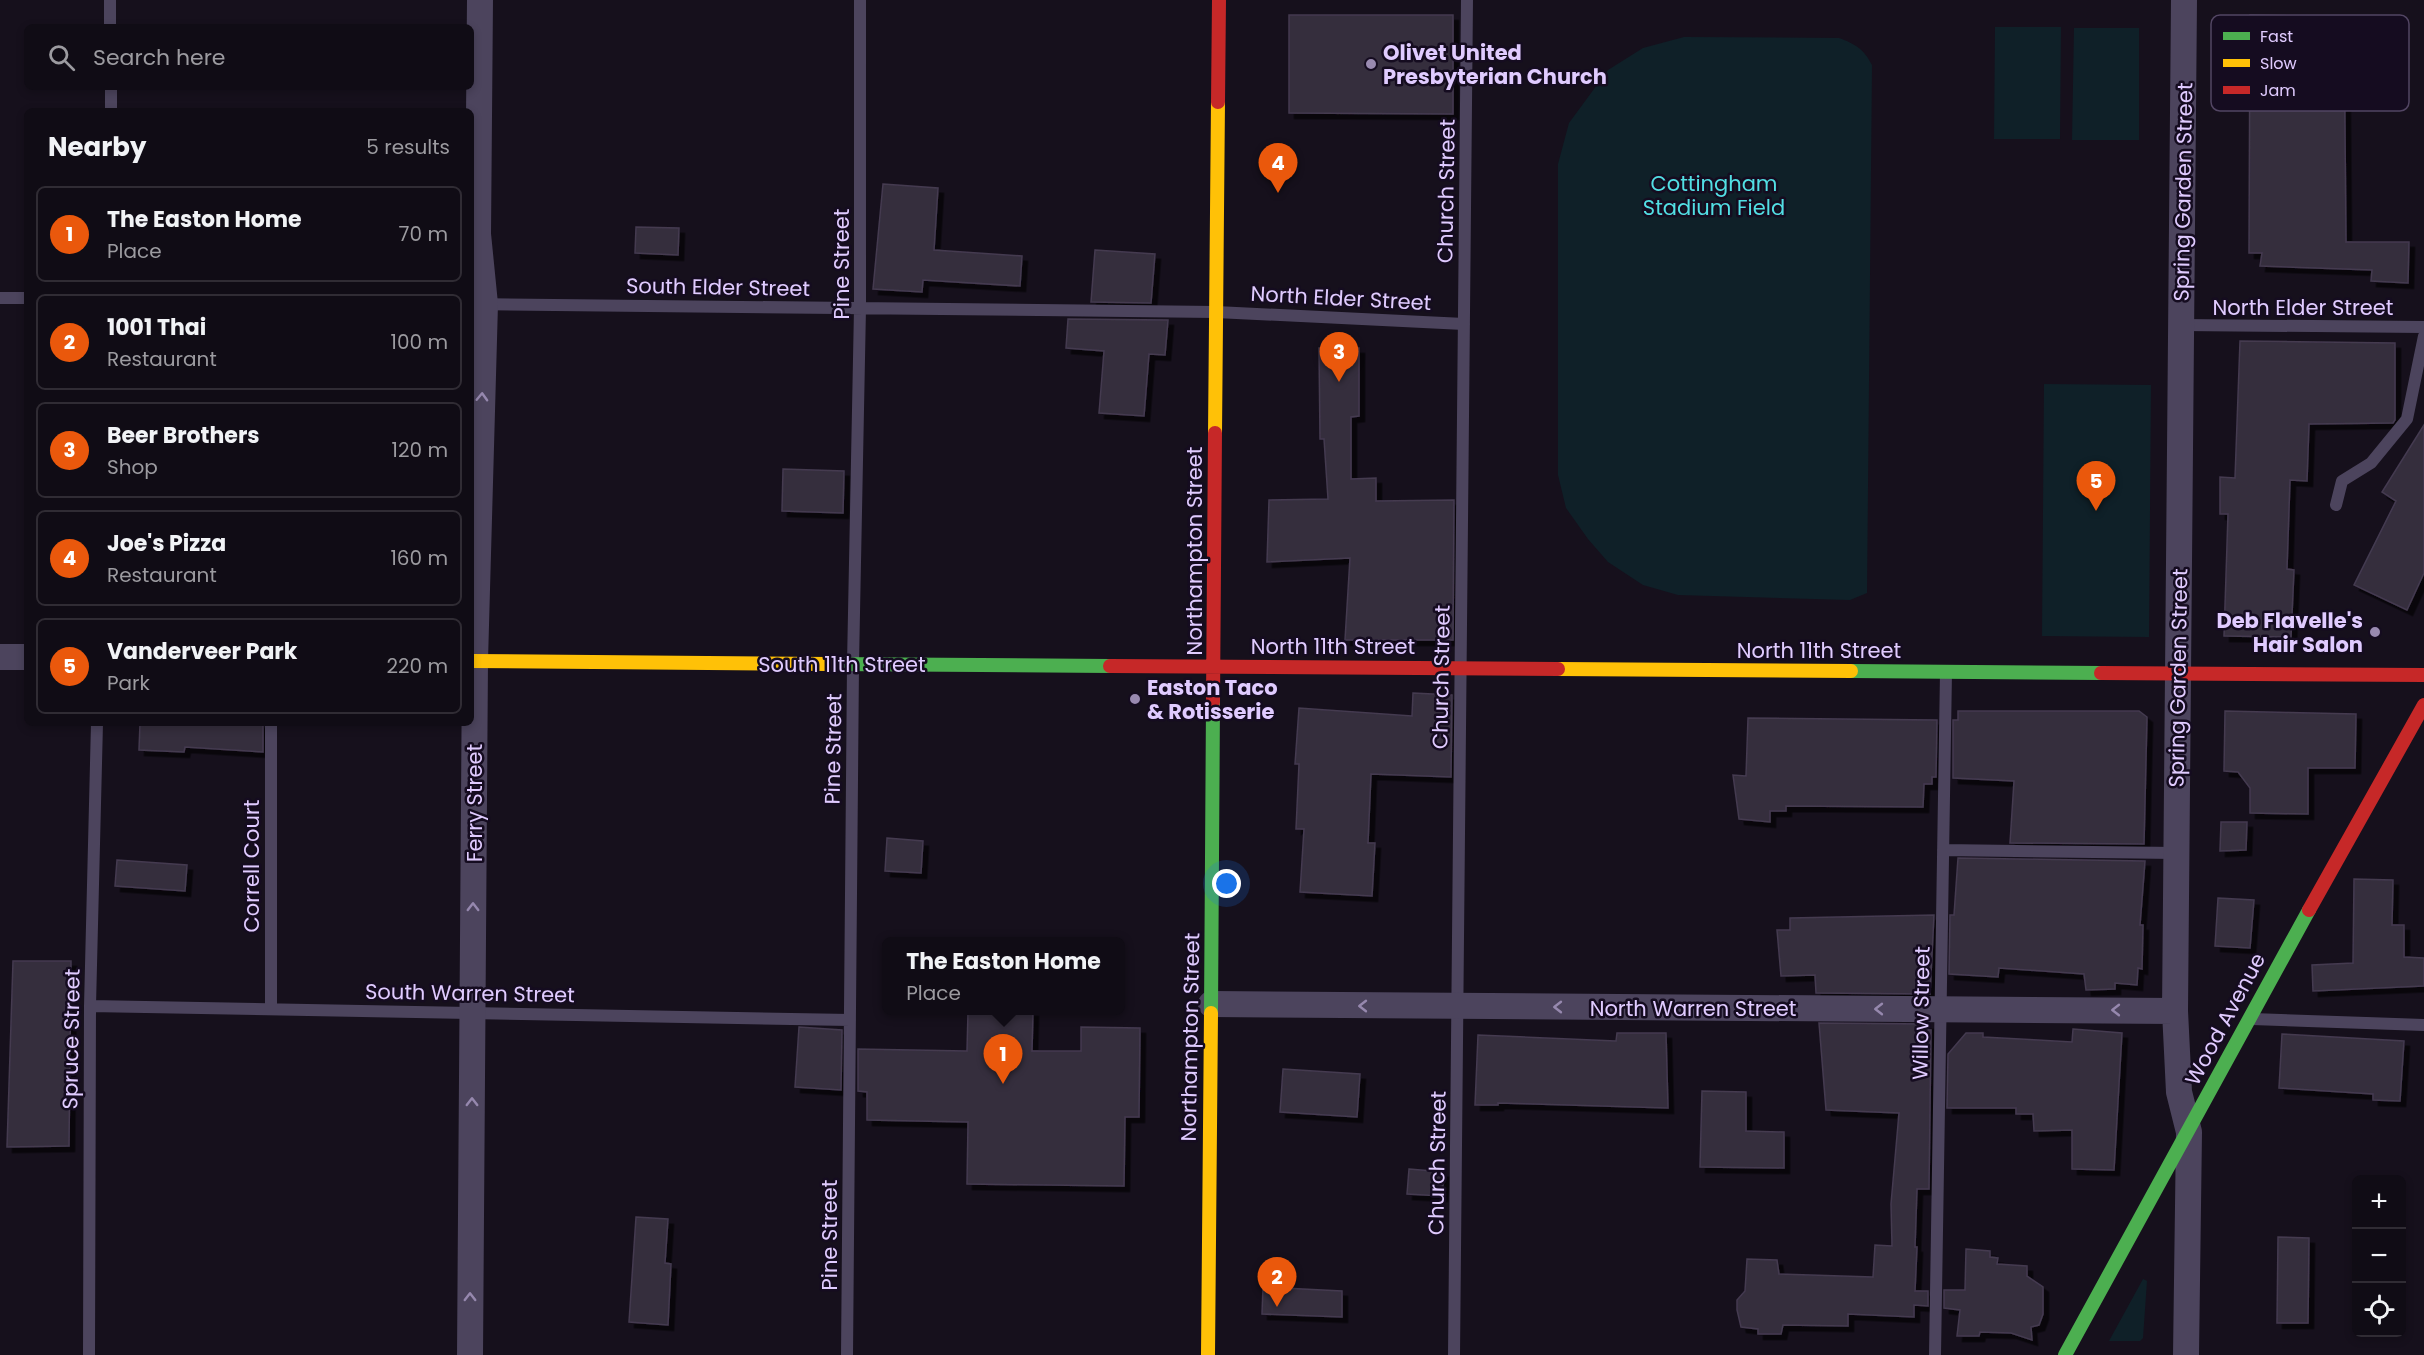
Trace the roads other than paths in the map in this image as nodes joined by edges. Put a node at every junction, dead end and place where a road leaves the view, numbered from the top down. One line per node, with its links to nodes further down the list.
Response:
1 (110, 0): 7 (lane)
2 (480, 0): 12 (street, Ferry Street)
3 (860, 0): 13 (lane, Pine Street)
4 (1219, 0): 14 (main road, Northampton Street)
5 (1467, 0): 15 (lane, Church Street)
6 (2184, 0): 16 (street, Spring Garden Street)
7 (110, 24)
8 (111, 90): 9 (lane)
9 (111, 108)
10 (0, 298): 11 (lane)
11 (24, 298)
12 (478, 304): 13 (lane, South Elder Street); 20 (street, Ferry Street, one-way to 12)
13 (860, 308): 14 (lane, South Elder Street); 24 (lane, Pine Street)
14 (1216, 312): 15 (lane, North Elder Street); 25 (main road, Northampton Street)
15 (1464, 324): 26 (lane, Church Street)
16 (2181, 325): 17 (lane, North Elder Street); 28 (street, Spring Garden Street)
17 (2424, 327)
18 (2424, 336): 19 (lane)
19 (2336, 505)
20 (474, 590)
21 (0, 657): 22 (street)
22 (24, 657)
23 (474, 661): 24 (main road, South 11th Street)
24 (853, 664): 25 (main road, South 11th Street); 44 (lane, Pine Street)
25 (1214, 666): 26 (main road, North 11th Street); 36 (main road, Northampton Street)
26 (1461, 668): 27 (main road, North 11th Street); 38 (lane, Church Street)
27 (1946, 671): 28 (main road, North 11th Street); 34 (lane, Willow Street)
28 (2178, 672): 29 (main road, North 11th Street); 35 (street, Spring Garden Street)
29 (2424, 675)
30 (2424, 705): 43 (main road, Wood Avenue)
31 (97, 726): 37 (lane, Spruce Street)
32 (271, 726): 39 (lane, Correll Court)
33 (473, 726): 42 (street, Ferry Street, one-way to 33)
34 (1943, 850): 35 (lane); 40 (lane, Willow Street)
35 (2176, 853): 41 (street, Spring Garden Street)
36 (1211, 1004): 38 (street, North Warren Street, one-way to 36); 50 (main road, Northampton Street)
37 (90, 1006): 39 (lane, South Warren Street); 47 (lane, Spruce Street)
38 (1458, 1006): 40 (street, North Warren Street, one-way to 38); 51 (lane, Church Street)
39 (271, 1008): 42 (lane, South Warren Street)
40 (1941, 1010): 41 (street, North Warren Street, one-way to 40); 52 (lane, Willow Street)
41 (2175, 1011): 46 (street, Spring Garden Street)
42 (472, 1012): 44 (lane, South Warren Street); 48 (street, Ferry Street, one-way to 42)
43 (2248, 1019): 45 (lane); 46 (main road, Wood Avenue)
44 (850, 1020): 49 (lane, Pine Street)
45 (2424, 1025)
46 (2188, 1132): 53 (main road, Wood Avenue); 54 (street, Spring Garden Street)
47 (88, 1355)
48 (470, 1355)
49 (848, 1355)
50 (1208, 1355)
51 (1454, 1355)
52 (1935, 1355)
53 (2065, 1355)
54 (2186, 1355)

